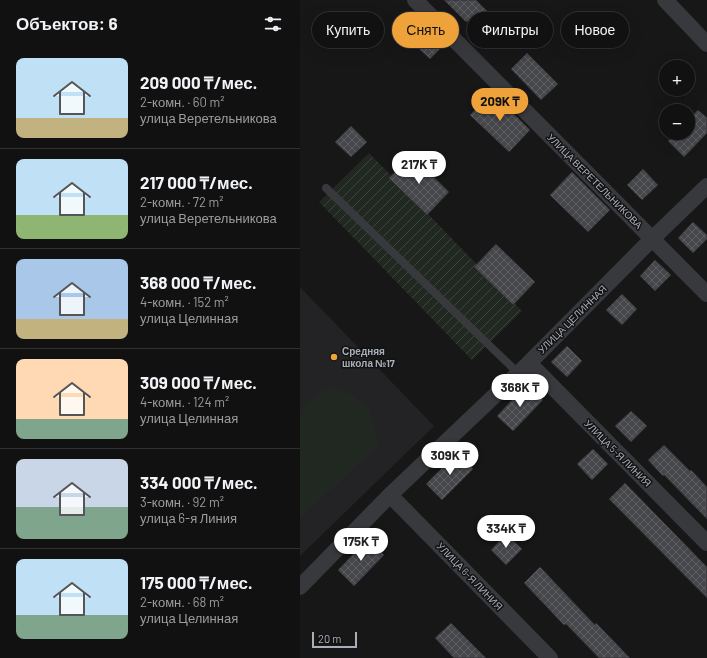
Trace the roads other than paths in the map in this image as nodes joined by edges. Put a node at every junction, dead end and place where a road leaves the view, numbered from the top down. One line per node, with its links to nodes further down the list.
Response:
1 (415, 0): 6 (street, УЛИЦА ВЕРЕТЕЛЬНИКОВА)
2 (665, 0): 3 (street)
3 (707, 44)
4 (707, 186): 6 (street, УЛИЦА ЦЕЛИННАЯ)
5 (326, 188): 8 (lane)
6 (652, 239): 7 (street, УЛИЦА ВЕРЕТЕЛЬНИКОВА); 8 (street, УЛИЦА ЦЕЛИННАЯ)
7 (707, 294)
8 (523, 368): 9 (street, УЛИЦА ЦЕЛИННАЯ); 10 (street, УЛИЦА 5-Я ЛИНИЯ)
9 (390, 495): 11 (street, УЛИЦА ЦЕЛИННАЯ); 12 (street, УЛИЦА 6-Я ЛИНИЯ)
10 (707, 543)
11 (300, 587)
12 (550, 658)

